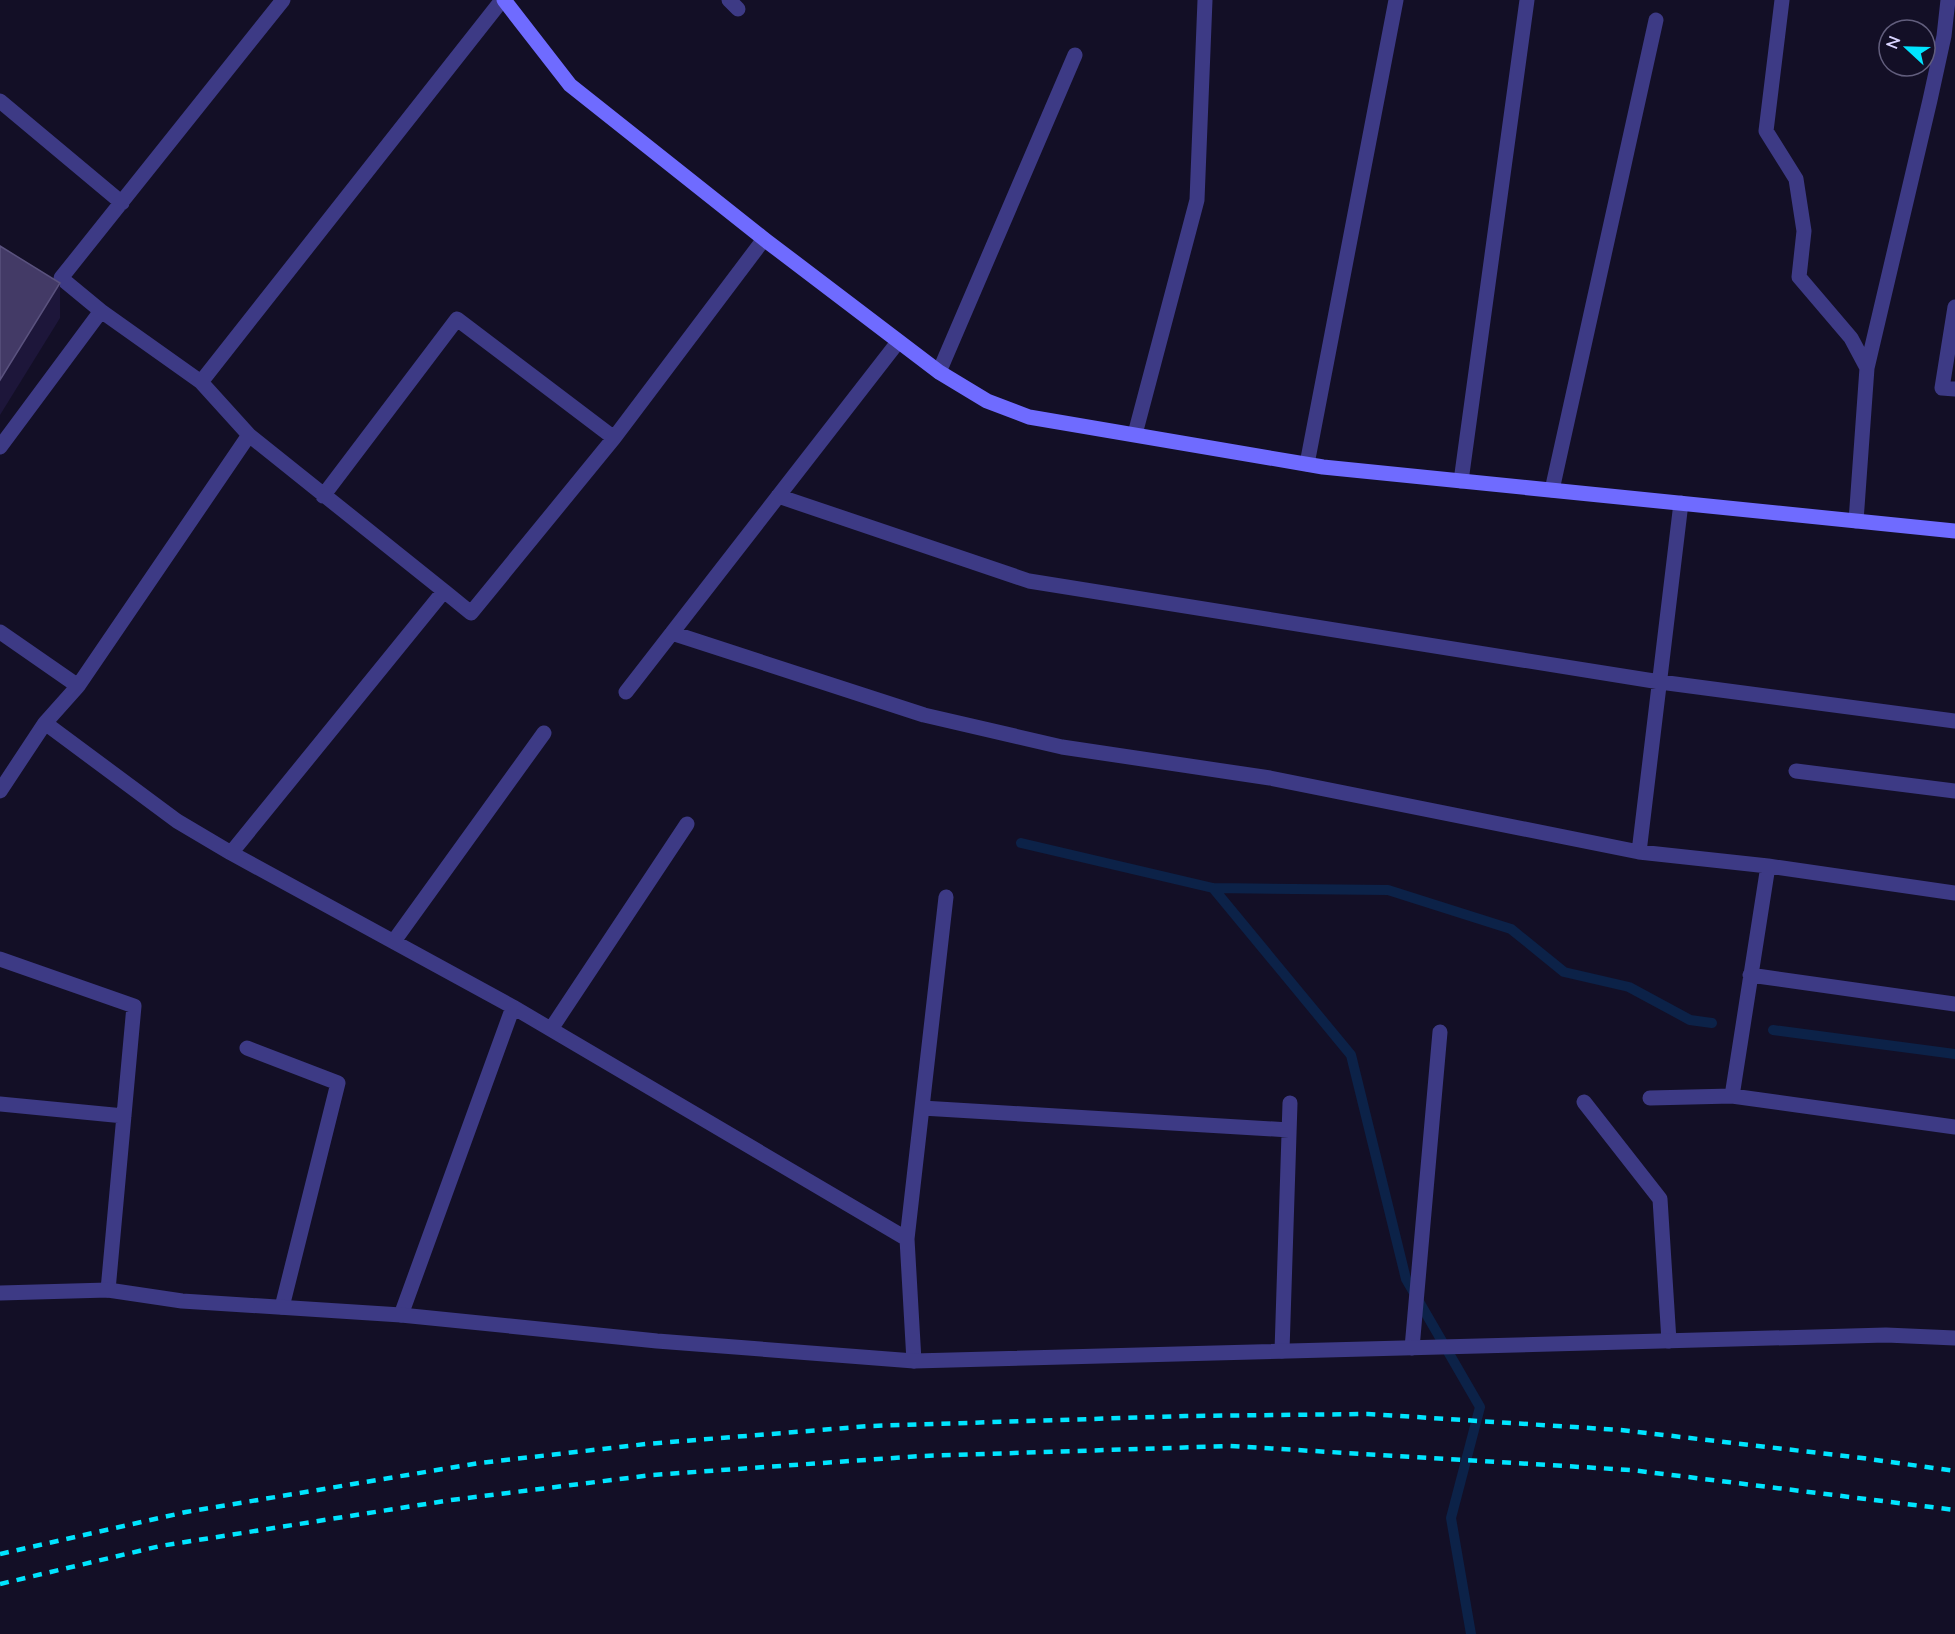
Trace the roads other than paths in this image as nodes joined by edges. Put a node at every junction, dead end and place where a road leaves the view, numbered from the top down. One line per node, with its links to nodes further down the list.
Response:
1 (283, 0): 11 (street)
2 (503, 0): 12 (main road); 18 (street)
3 (1205, 0): 21 (street)
4 (1396, 0): 24 (street)
5 (1527, 0): 25 (street)
6 (1782, 0): 16 (street)
7 (1948, 0): 16 (street)
8 (1656, 20): 26 (street)
9 (1075, 55): 17 (street)
10 (0, 101): 11 (street)
11 (122, 203): 14 (street)
12 (764, 238): 15 (main road); 22 (street)
13 (1955, 307): 19 (street)
14 (101, 311): 18 (street); 23 (street)
15 (898, 342): 17 (main road); 28 (street)
16 (1867, 368): 30 (street)
17 (939, 372): 21 (main road)
18 (201, 382): 20 (street)
19 (1955, 389)
20 (249, 435): 27 (street); 36 (street)
21 (1135, 435): 24 (main road)
22 (614, 438): 27 (street); 32 (street)
23 (0, 447)
24 (1307, 464): 25 (main road)
25 (1461, 481): 26 (main road)
26 (1552, 490): 29 (main road)
27 (323, 496): 32 (street)
28 (778, 496): 34 (street); 35 (street)
29 (1681, 503): 30 (main road); 35 (street)
30 (1856, 521): 31 (main road)
31 (1955, 531)
32 (444, 591): 46 (street)
33 (0, 632): 36 (street)
34 (672, 633): 37 (street); 45 (street)
35 (1660, 682): 38 (street); 45 (street)
36 (78, 686): 39 (street)
37 (626, 692)
38 (1955, 721)
39 (45, 723): 42 (street); 46 (street)
40 (544, 733): 50 (street)
41 (1796, 771): 43 (street)
42 (0, 791)
43 (1955, 791)
44 (687, 824): 55 (street)
45 (1639, 852): 47 (street)
46 (231, 853): 50 (street)
47 (1768, 866): 48 (street); 52 (street)
48 (1955, 893)
49 (946, 897): 63 (street)
50 (394, 941): 54 (street)
51 (0, 959): 64 (street)
52 (1750, 975): 53 (street); 58 (street)
53 (1955, 1004)
54 (513, 1007): 55 (street); 71 (street)
55 (551, 1029): 67 (street)
56 (1440, 1032): 74 (street)
57 (247, 1048): 70 (street)
58 (1732, 1096): 59 (street); 65 (street)
59 (1650, 1098)
60 (1584, 1102): 73 (street)
61 (1290, 1103): 66 (street)
62 (0, 1104): 64 (street)
63 (922, 1108): 66 (street); 67 (street)
64 (124, 1116): 68 (street)
65 (1955, 1126)
66 (1289, 1130): 75 (street)
67 (907, 1239): 76 (street)
68 (108, 1290): 69 (street); 70 (street)
69 (0, 1293)
70 (282, 1308): 71 (street)
71 (401, 1316): 76 (street)
72 (1955, 1338): 73 (street)
73 (1669, 1341): 74 (street)
74 (1412, 1348): 75 (street)
75 (1282, 1352): 76 (street)
76 (914, 1361)

